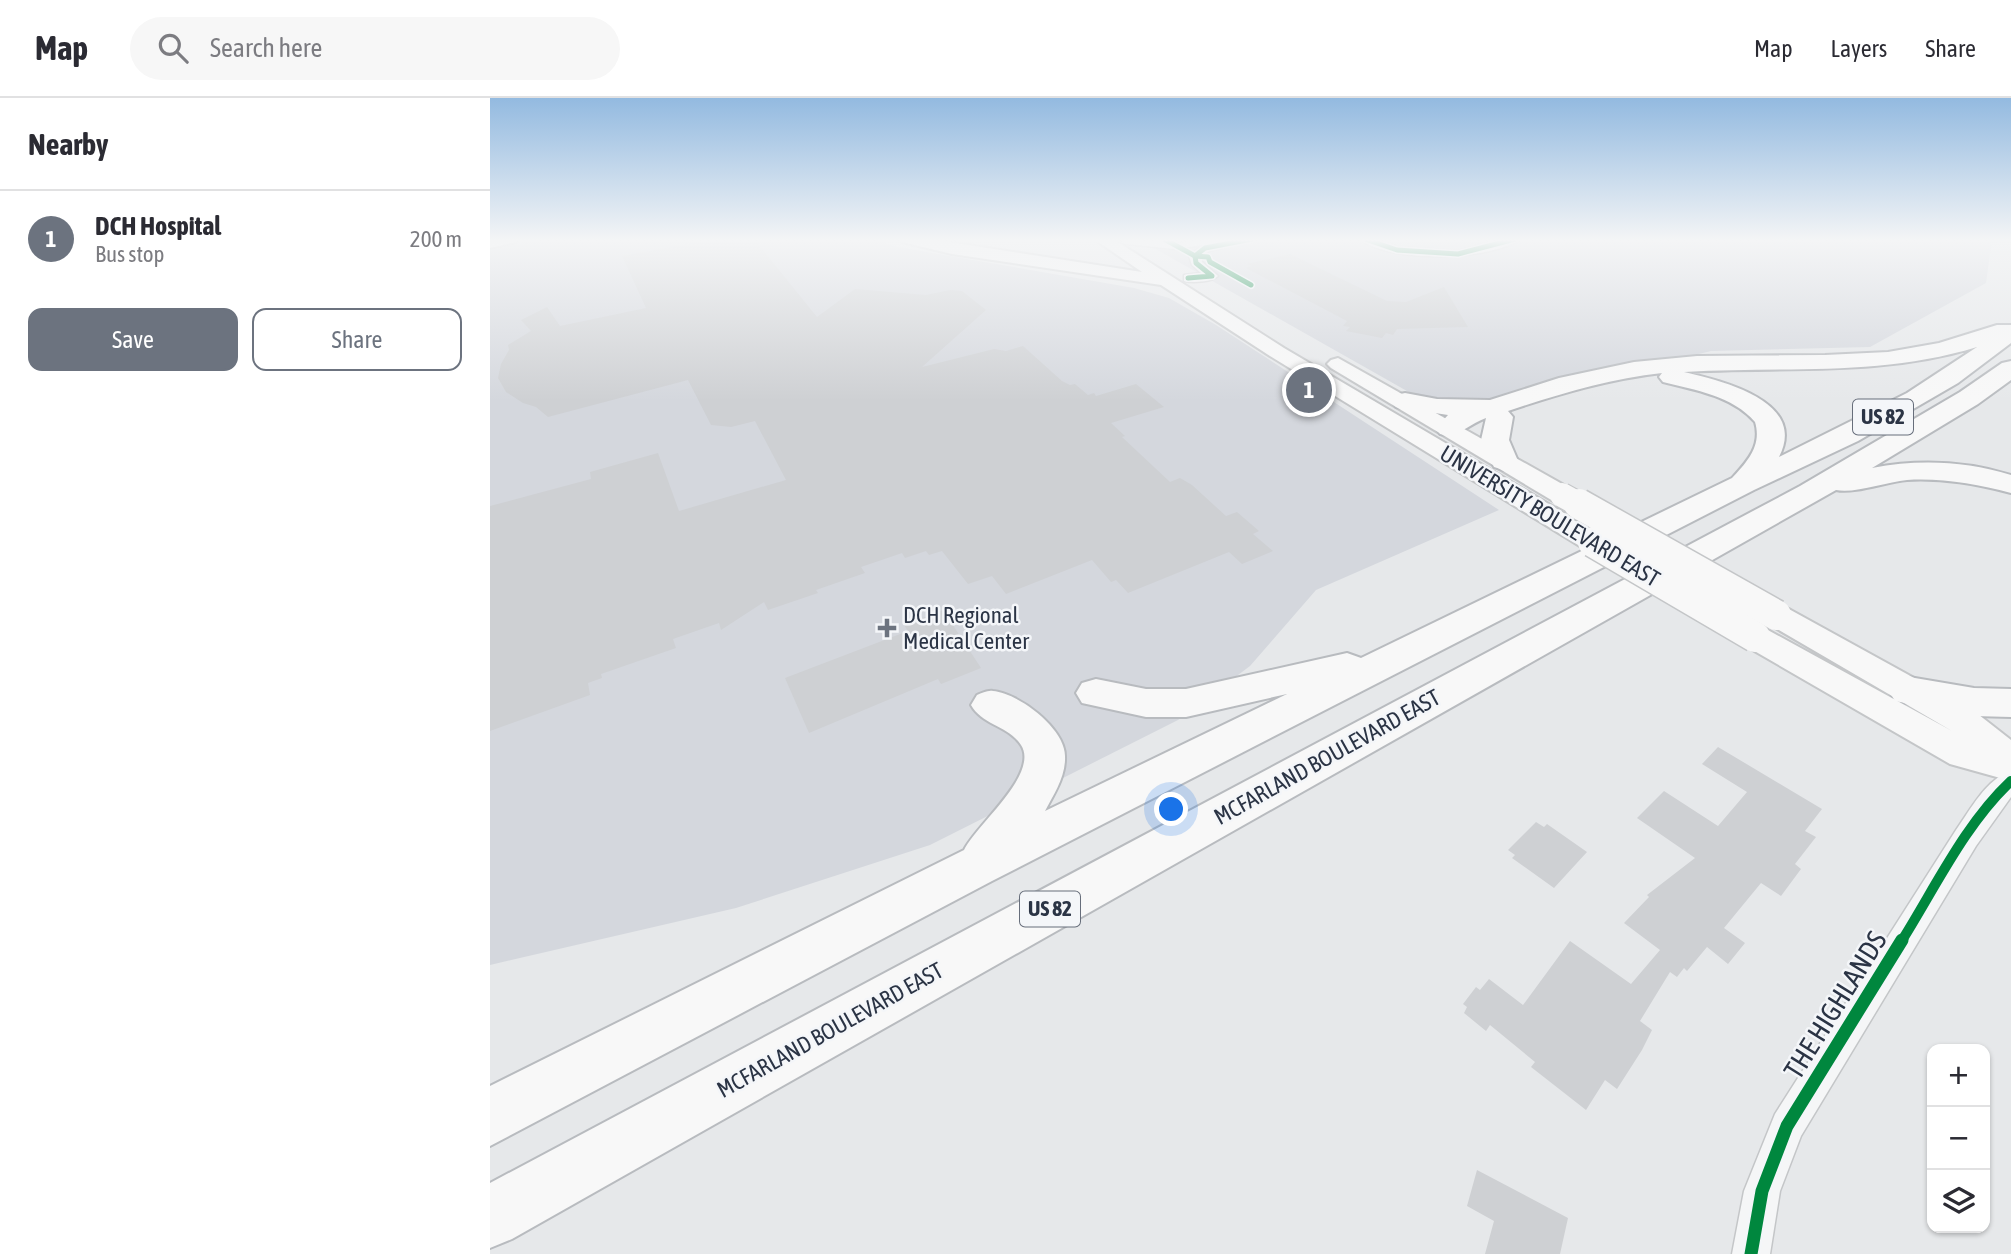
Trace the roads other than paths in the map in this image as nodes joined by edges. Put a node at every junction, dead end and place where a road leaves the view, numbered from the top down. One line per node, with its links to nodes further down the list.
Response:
1 (1187, 293): 12 (main road, UNIVERSITY BOULEVARD EAST, bridge)
2 (1214, 293): 5 (main road, UNIVERSITY BOULEVARD EAST)
3 (2011, 330): 6 (highway); 9 (highway, US 82)
4 (2011, 368): 11 (highway, MCFARLAND BOULEVARD EAST / US 82)
5 (1405, 401): 6 (highway); 7 (main road, UNIVERSITY BOULEVARD EAST)
6 (1500, 412): 7 (highway); 8 (highway); 9 (highway)
7 (1450, 428): 8 (main road, UNIVERSITY BOULEVARD EAST)
8 (1504, 461): 12 (main road, UNIVERSITY BOULEVARD EAST, bridge)
9 (1743, 484): 13 (highway, US 82)
10 (2011, 484): 11 (highway)
11 (1811, 492): 23 (highway, MCFARLAND BOULEVARD EAST / US 82)
12 (1765, 626): 14 (main road, UNIVERSITY BOULEVARD EAST); 19 (main road, UNIVERSITY BOULEVARD EAST)
13 (1404, 654): 15 (highway); 21 (highway, US 82)
14 (1909, 691): 16 (highway); 18 (main road, UNIVERSITY BOULEVARD EAST)
15 (1096, 693)
16 (2011, 703)
17 (991, 705): 21 (highway)
18 (2011, 760)
19 (2011, 766)
20 (2002, 789): 24 (street, THE HIGHLANDS)
21 (975, 867): 22 (highway, US 82)
22 (490, 1117)
23 (490, 1217)
24 (1751, 1254)

